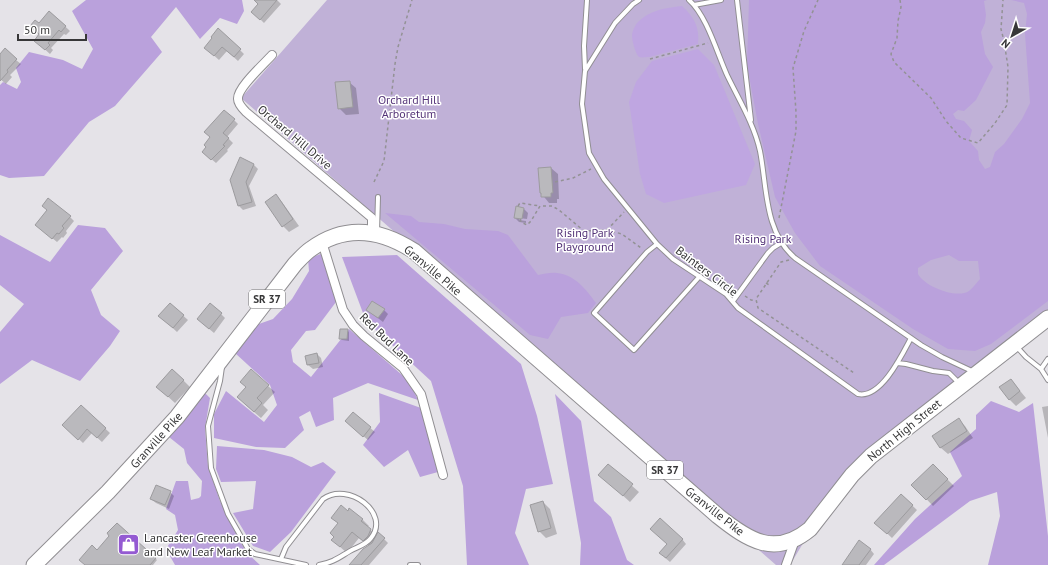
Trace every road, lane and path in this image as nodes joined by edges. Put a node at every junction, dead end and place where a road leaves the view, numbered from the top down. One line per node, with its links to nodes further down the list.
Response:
1 (412, 0): 17 (path)
2 (587, 0): 14 (lane)
3 (639, 0): 14 (lane, Bainters Circle)
4 (689, 0): 10 (lane)
5 (721, 0): 10 (lane)
6 (737, 0): 15 (lane)
7 (818, 0): 24 (path)
8 (900, 0): 9 (path)
9 (1003, 0)
10 (694, 5): 11 (lane)
11 (714, 41): 13 (path); 15 (lane)
12 (272, 55): 26 (street, Orchard Hill Drive)
13 (650, 59)
14 (585, 71): 16 (lane, Bainters Circle)
15 (751, 124): 24 (lane)
16 (596, 166): 18 (path); 29 (lane, Bainters Circle)
17 (374, 182)
18 (555, 182)
19 (378, 197): 26 (lane)
20 (518, 206): 21 (path)
21 (540, 206): 23 (path); 25 (path)
22 (625, 211): 25 (path)
23 (520, 219)
24 (775, 228): 28 (lane)
25 (607, 230): 30 (path)
26 (374, 233): 27 (highway, Granville Pike / SR 37); 50 (highway, Granville Pike / SR 37)
27 (322, 242): 42 (highway, Granville Pike / SR 37); 49 (street, Red Bud Lane)
28 (782, 243): 31 (lane); 35 (lane)
29 (657, 244): 30 (lane); 32 (lane, Bainters Circle)
30 (648, 252): 32 (lane)
31 (795, 258): 33 (path); 39 (lane)
32 (700, 276): 37 (lane, Bainters Circle)
33 (766, 283): 34 (path); 36 (path)
34 (771, 286)
35 (740, 293): 36 (path); 37 (lane)
36 (756, 300): 45 (path)
37 (733, 301): 43 (lane, Bainters Circle)
38 (1048, 318): 40 (highway, North High Street / SR 37)
39 (911, 338): 43 (lane); 46 (lane)
40 (1014, 344): 44 (lane); 46 (highway, North High Street / SR 37)
41 (1048, 359): 44 (lane)
42 (222, 360): 51 (lane); 52 (highway, Granville Pike / SR 37)
43 (897, 363): 48 (lane)
44 (1041, 369): 47 (lane)
45 (854, 373)
46 (976, 373): 48 (highway, North High Street / SR 37)
47 (1048, 380)
48 (960, 385): 50 (highway, North High Street / SR 37)
49 (443, 475)
50 (795, 540): 57 (street)
51 (281, 559): 53 (lane); 54 (lane)
52 (34, 565)
53 (306, 565)
54 (320, 565)
55 (410, 565): 56 (lane)
56 (418, 565)
57 (786, 565)

